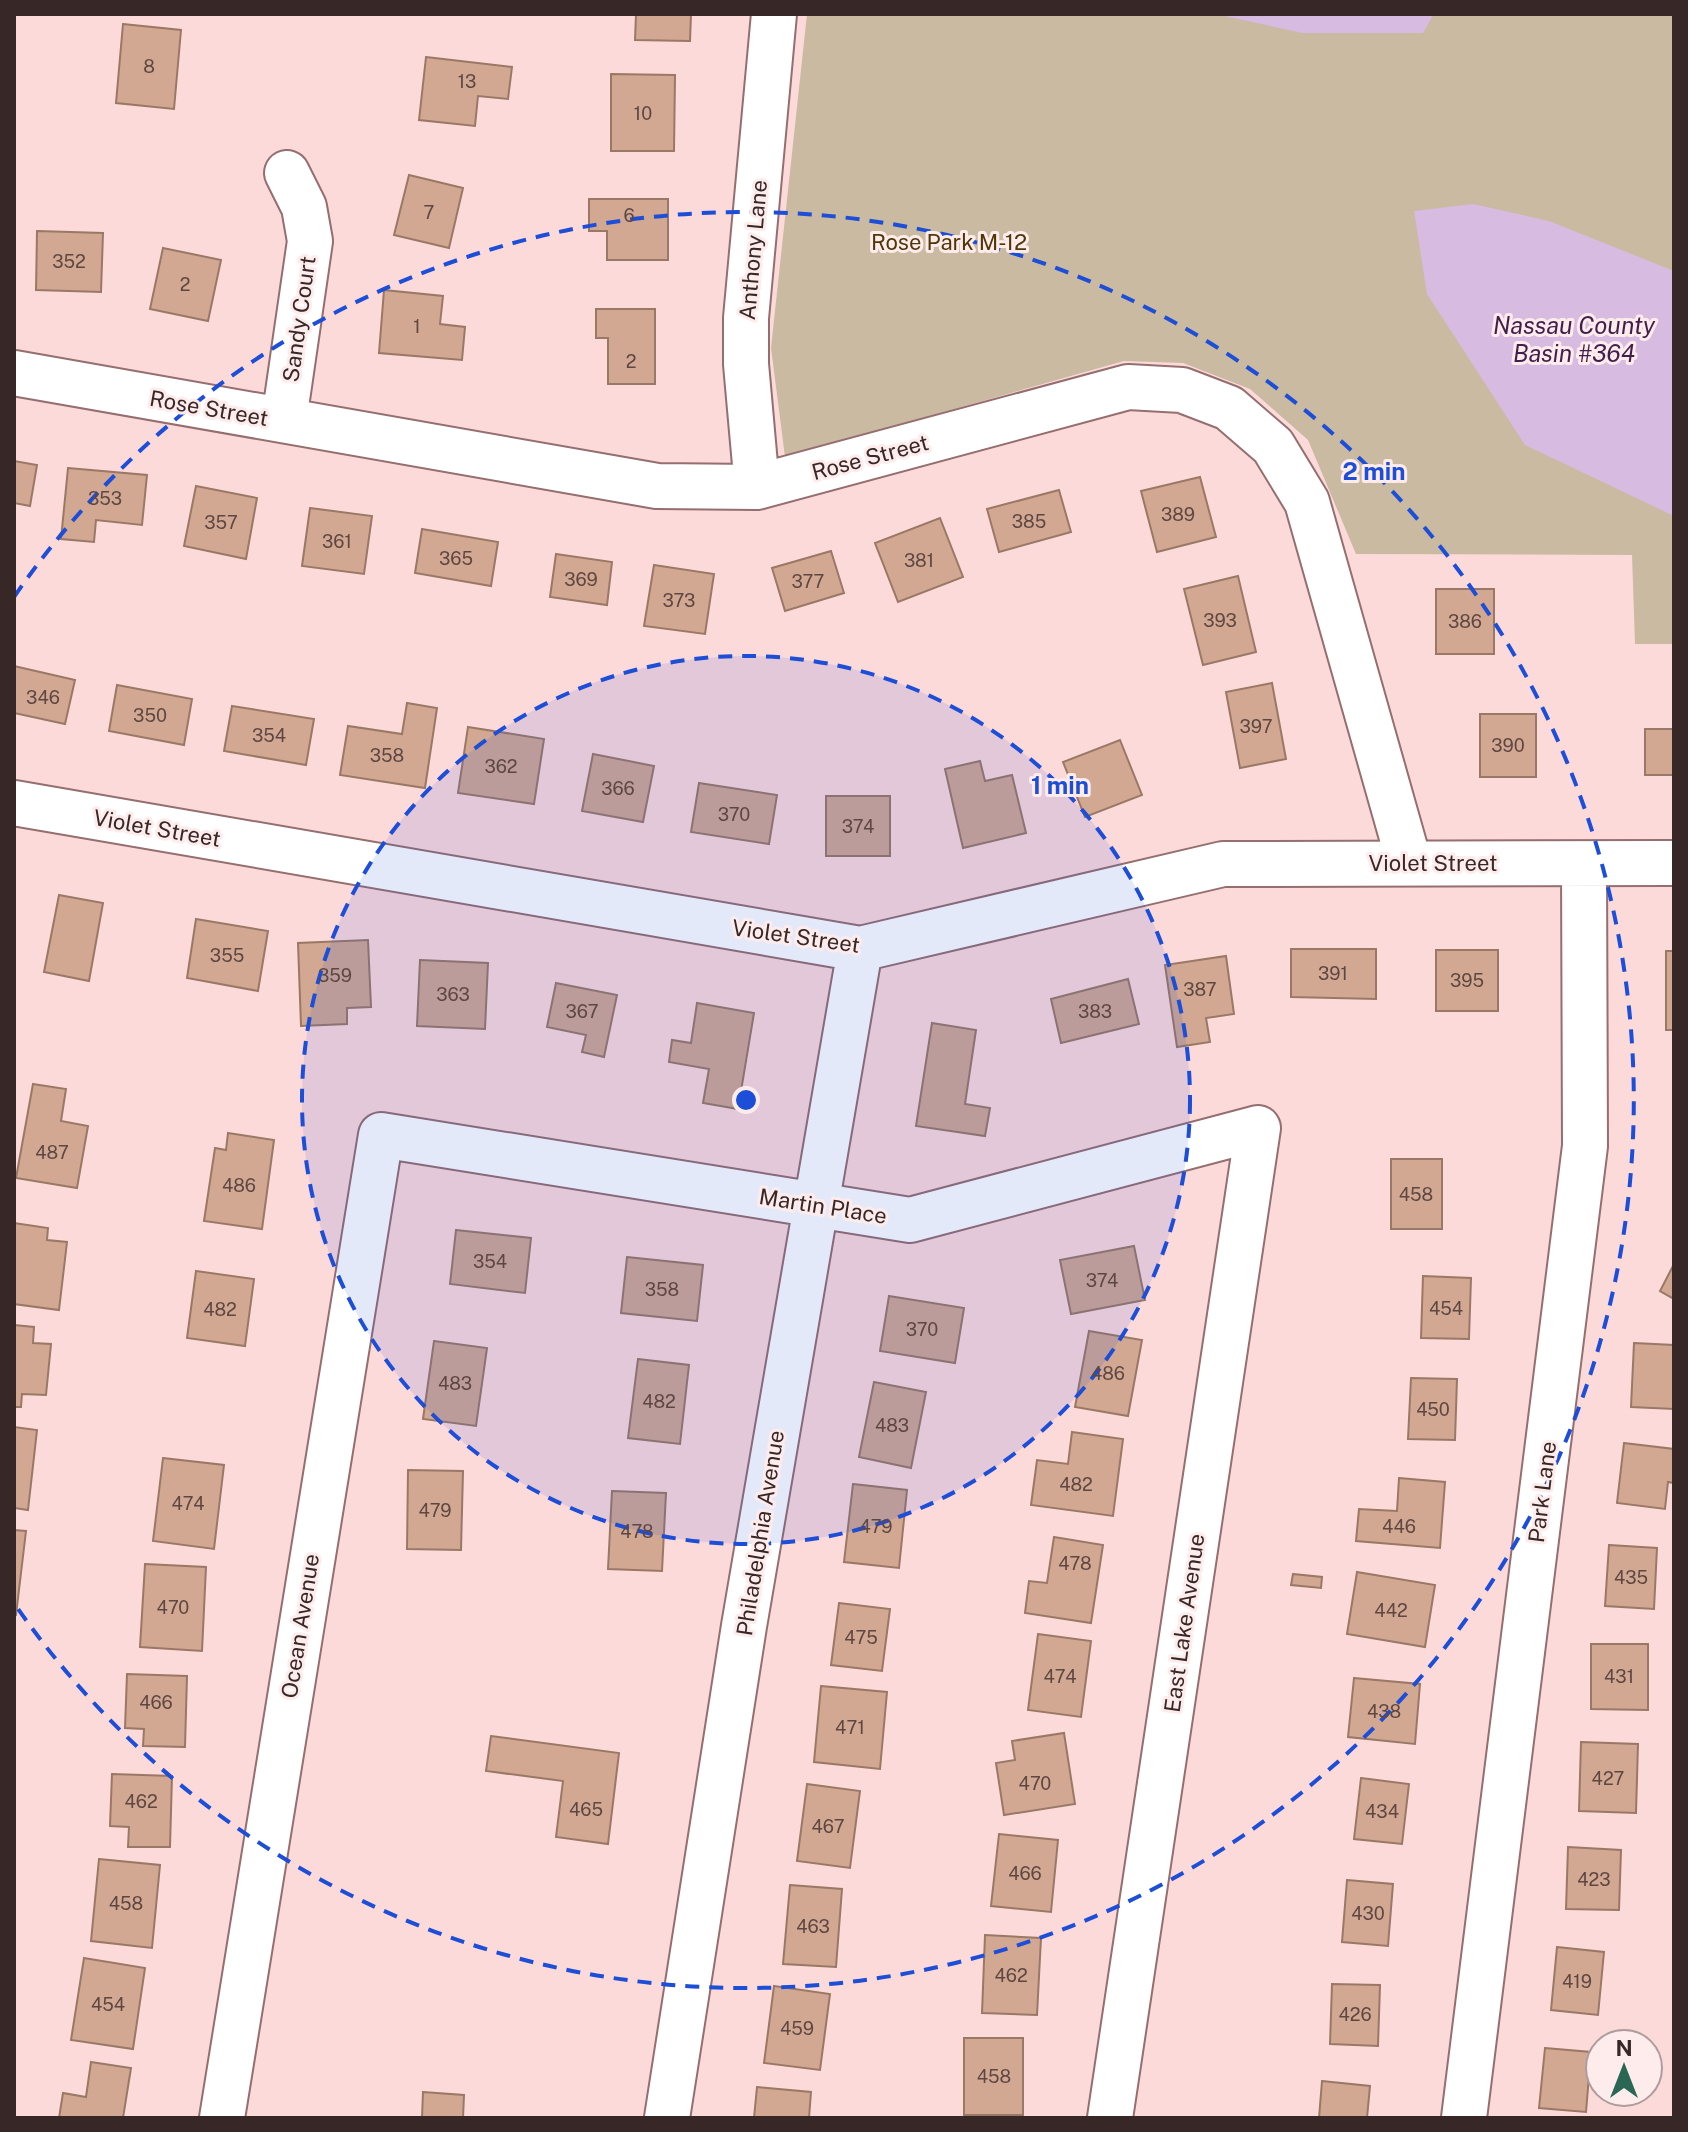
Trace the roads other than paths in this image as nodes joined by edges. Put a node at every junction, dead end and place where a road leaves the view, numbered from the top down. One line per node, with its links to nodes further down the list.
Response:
1 (774, 14): 5 (street, Anthony Lane)
2 (287, 173): 4 (street, Sandy Court)
3 (14, 373): 4 (street, Rose Street)
4 (284, 420): 5 (street, Rose Street)
5 (757, 487): 7 (street, Rose Street)
6 (14, 803): 10 (street, Violet Street)
7 (1409, 862): 9 (street, Violet Street); 10 (street, Violet Street)
8 (1674, 863): 9 (street, Violet Street)
9 (1584, 864): 17 (street, Park Lane)
10 (860, 949): 13 (street, Philadelphia Avenue)
11 (1258, 1128): 13 (street, Martin Place); 16 (street, East Lake Avenue)
12 (381, 1135): 13 (street, Martin Place); 14 (street, Ocean Avenue)
13 (814, 1204): 15 (street, Philadelphia Avenue)
14 (222, 2118)
15 (667, 2118)
16 (1110, 2118)
17 (1464, 2118)

